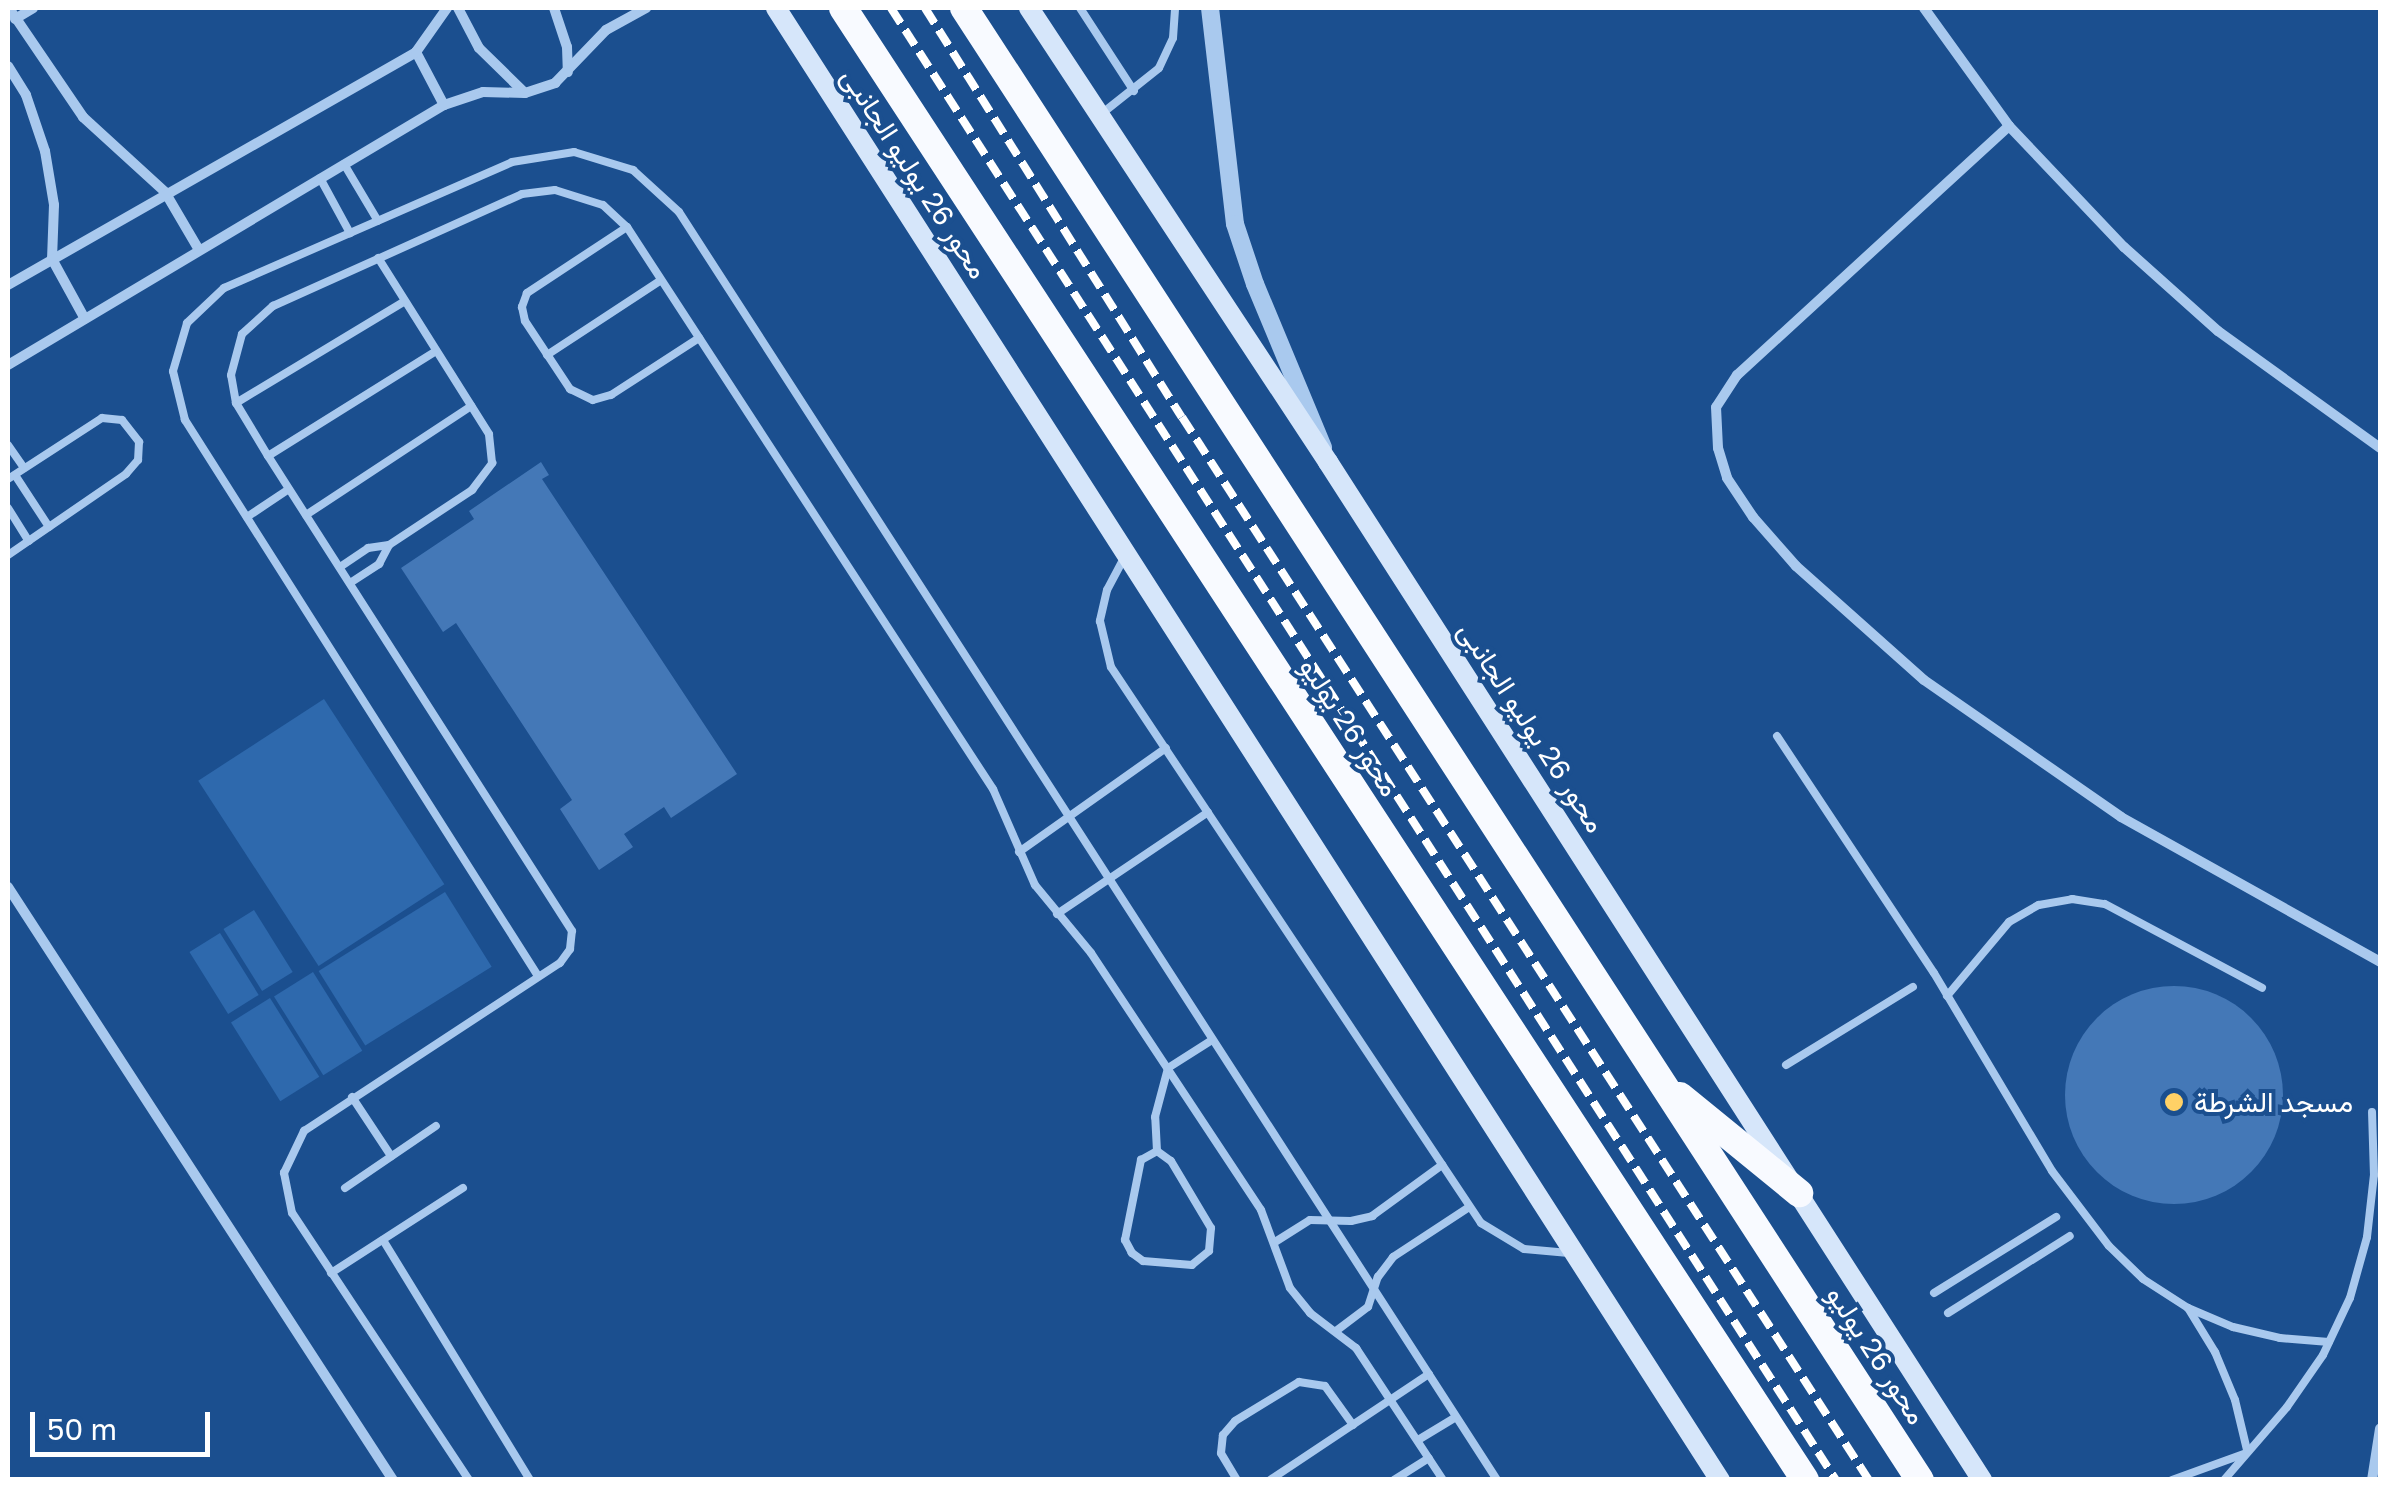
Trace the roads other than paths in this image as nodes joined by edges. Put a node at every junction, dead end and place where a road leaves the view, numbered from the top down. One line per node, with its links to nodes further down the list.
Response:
1 (8, 8): 15 (street)
2 (33, 8): 15 (street)
3 (446, 8): 16 (street)
4 (458, 8): 20 (street)
5 (554, 8): 18 (street)
6 (646, 8): 18 (street)
7 (776, 8): 56 (main road, محور 26 يوليو الجانبى)
8 (843, 8): 119 (highway, محور 26 يوليو)
9 (964, 8): 78 (highway, محور 26 يوليو)
10 (1028, 8): 22 (main road, محور 26 يوليو الجانبى)
11 (1080, 8): 19 (lane)
12 (1175, 8): 19 (lane)
13 (1210, 8): 46 (street)
14 (1924, 8): 23 (street)
15 (16, 18): 26 (street)
16 (416, 52): 21 (street); 26 (street)
17 (8, 66): 32 (street)
18 (568, 73): 20 (street)
19 (1134, 91): 22 (lane)
20 (524, 93): 21 (street)
21 (444, 104): 24 (street)
22 (1098, 116): 46 (main road, محور 26 يوليو الجانبى)
23 (2009, 126): 44 (street); 68 (street)
24 (344, 164): 25 (street); 27 (lane)
25 (320, 178): 29 (lane); 30 (street)
26 (165, 192): 30 (street); 32 (street)
27 (378, 222): 29 (lane); 63 (lane)
28 (627, 227): 31 (lane); 33 (lane); 39 (lane)
29 (350, 233): 52 (lane)
30 (199, 250): 36 (street)
31 (378, 258): 35 (lane); 41 (lane)
32 (52, 259): 34 (street); 36 (street)
33 (662, 280): 37 (lane); 39 (lane)
34 (8, 285)
35 (405, 301): 38 (lane); 41 (lane)
36 (85, 318): 40 (street)
37 (699, 338): 39 (lane); 64 (lane)
38 (436, 351): 42 (lane); 45 (lane)
39 (547, 355)
40 (8, 365)
41 (236, 403): 45 (lane)
42 (471, 406): 51 (lane); 55 (lane)
43 (8, 445): 47 (lane)
44 (2380, 448)
45 (268, 456): 49 (lane)
46 (1328, 462): 87 (main road, محور 26 يوليو الجانبى)
47 (24, 468): 48 (lane); 53 (lane)
48 (11, 477): 53 (lane)
49 (289, 489): 51 (lane); 52 (lane)
50 (8, 508): 54 (lane)
51 (306, 515): 58 (lane)
52 (247, 517): 71 (lane)
53 (49, 526): 54 (lane)
54 (29, 541): 57 (lane)
55 (389, 545): 58 (lane); 59 (lane)
56 (1126, 554): 61 (lane); 94 (main road, محور 26 يوليو الجانبى)
57 (8, 555)
58 (340, 567): 59 (lane)
59 (350, 583): 71 (lane)
60 (1778, 736): 74 (lane)
61 (1166, 748): 62 (lane); 63 (lane)
62 (1208, 812): 65 (lane); 84 (lane)
63 (1068, 817): 64 (lane); 65 (lane)
64 (1019, 852): 67 (lane)
65 (1109, 879): 67 (lane); 75 (lane)
66 (8, 887): 110 (street)
67 (1058, 914): 77 (lane)
68 (2358, 948): 69 (street); 70 (street)
69 (2380, 949)
70 (2380, 962)
71 (538, 976): 79 (lane)
72 (1913, 987): 76 (lane)
73 (2262, 988): 74 (lane)
74 (1948, 996): 98 (lane)
75 (1212, 1040): 77 (lane); 90 (lane)
76 (1786, 1065)
77 (1168, 1068): 82 (lane); 93 (lane)
78 (1659, 1078): 87 (highway); 120 (highway, محور 26 يوليو)
79 (352, 1097): 83 (lane); 95 (lane)
80 (2372, 1112): 101 (lane)
81 (436, 1126): 83 (lane)
82 (1156, 1151): 82 (lane)
83 (391, 1156): 85 (lane)
84 (1442, 1165): 88 (lane); 90 (lane)
85 (345, 1188)
86 (463, 1188): 92 (lane)
87 (1799, 1193): 121 (main road, محور 26 يوليو الجانبى)
88 (1469, 1207): 94 (lane); 96 (lane)
89 (2056, 1217): 97 (lane)
90 (1329, 1220): 93 (lane); 96 (lane)
91 (2070, 1236): 99 (lane)
92 (383, 1240): 95 (lane); 112 (lane)
93 (1275, 1242): 100 (lane)
94 (1574, 1252): 118 (main road, محور 26 يوليو الجانبى)
95 (331, 1273): 111 (lane)
96 (1374, 1288): 100 (lane); 102 (lane)
97 (1934, 1293)
98 (2188, 1308): 101 (lane); 108 (lane)
99 (1948, 1313)
100 (1336, 1331): 103 (lane)
101 (2329, 1342): 108 (lane)
102 (1429, 1374): 103 (lane); 104 (lane)
103 (1392, 1400): 105 (lane); 107 (lane)
104 (1456, 1417): 107 (lane); 117 (lane)
105 (1354, 1425): 113 (lane); 114 (lane)
106 (2380, 1429): 124 (street)
107 (1418, 1440): 109 (lane)
108 (2246, 1452): 122 (lane); 123 (lane)
109 (1429, 1458): 115 (lane); 116 (lane)
110 (394, 1480)
111 (469, 1480)
112 (530, 1480)
113 (1236, 1480)
114 (1270, 1480)
115 (1394, 1480)
116 (1443, 1480)
117 (1497, 1480)
118 (1720, 1480)
119 (1805, 1480)
120 (1920, 1480)
121 (1982, 1480)
122 (2172, 1480)
123 (2224, 1480)
124 (2372, 1480)

